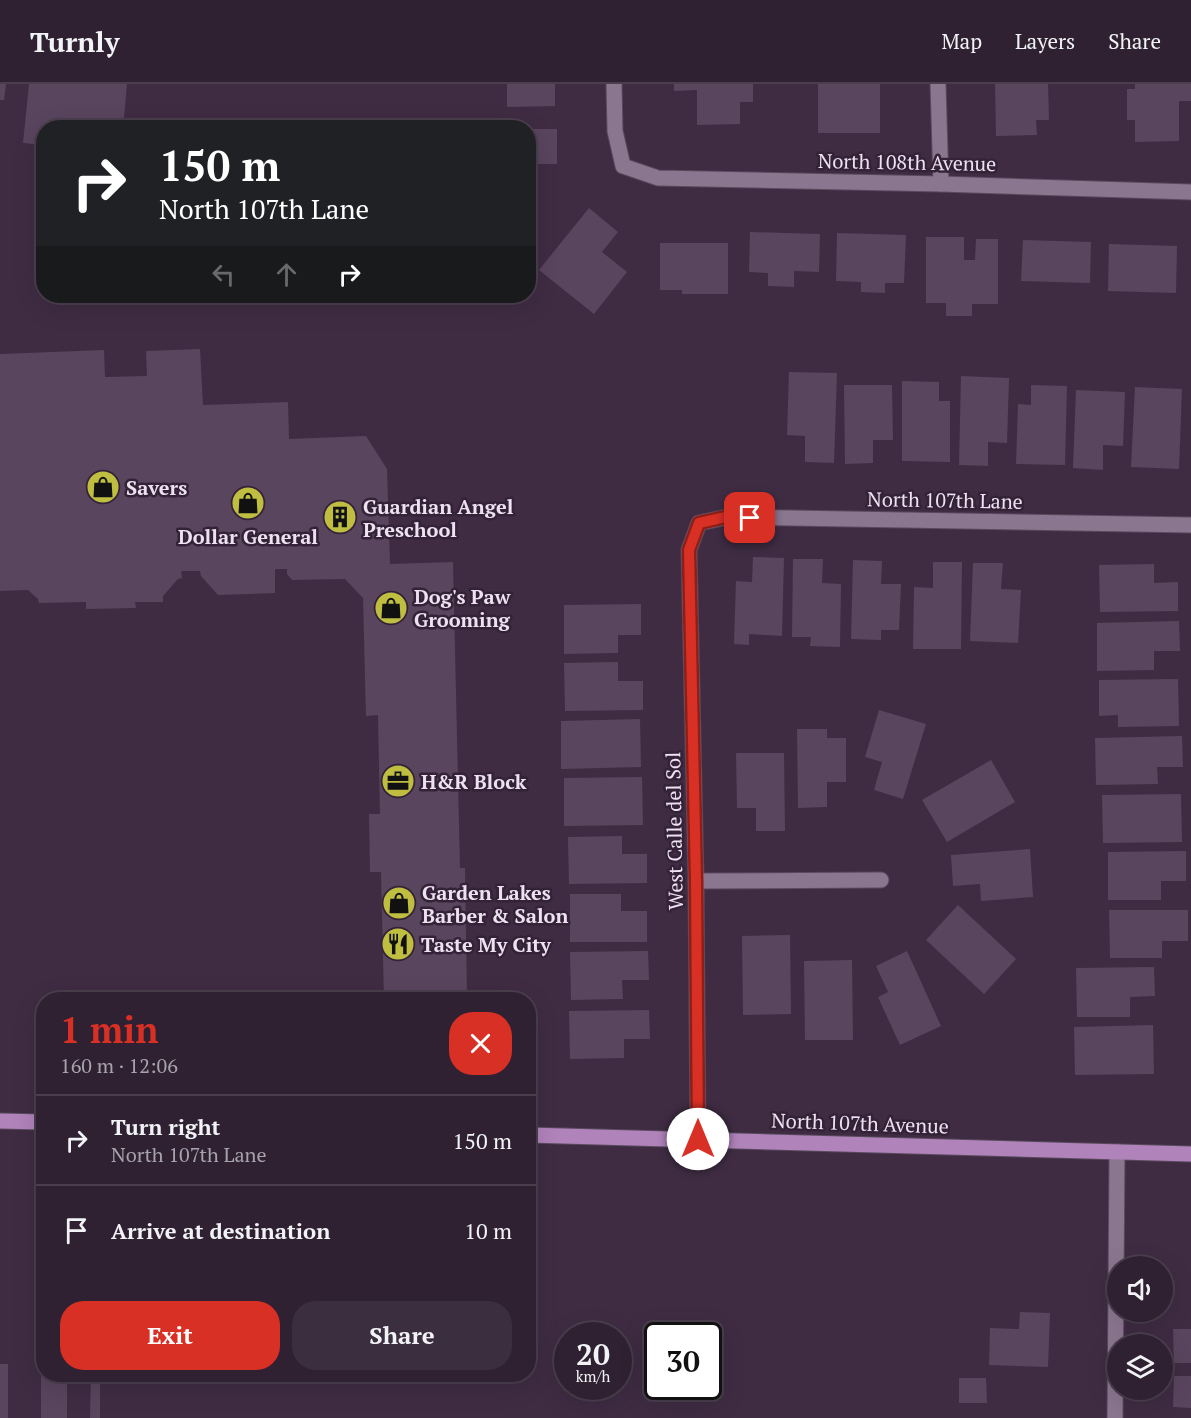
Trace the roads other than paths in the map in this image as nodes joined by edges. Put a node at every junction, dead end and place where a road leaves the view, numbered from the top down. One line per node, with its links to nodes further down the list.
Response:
1 (614, 84): 3 (street, North 108th Avenue)
2 (938, 84): 3 (street)
3 (941, 184): 4 (street, North 108th Avenue)
4 (1191, 192)
5 (699, 523): 6 (street, North 107th Lane); 8 (street, West Calle del Sol)
6 (1191, 525)
7 (880, 880): 8 (street)
8 (696, 881): 12 (street, West Calle del Sol)
9 (0, 1121): 10 (main road)
10 (36, 1122)
11 (536, 1135): 12 (main road, North 107th Avenue)
12 (698, 1139): 13 (main road, North 107th Avenue)
13 (1117, 1152): 14 (main road, North 107th Avenue); 15 (street)
14 (1191, 1154)
15 (1115, 1418)

